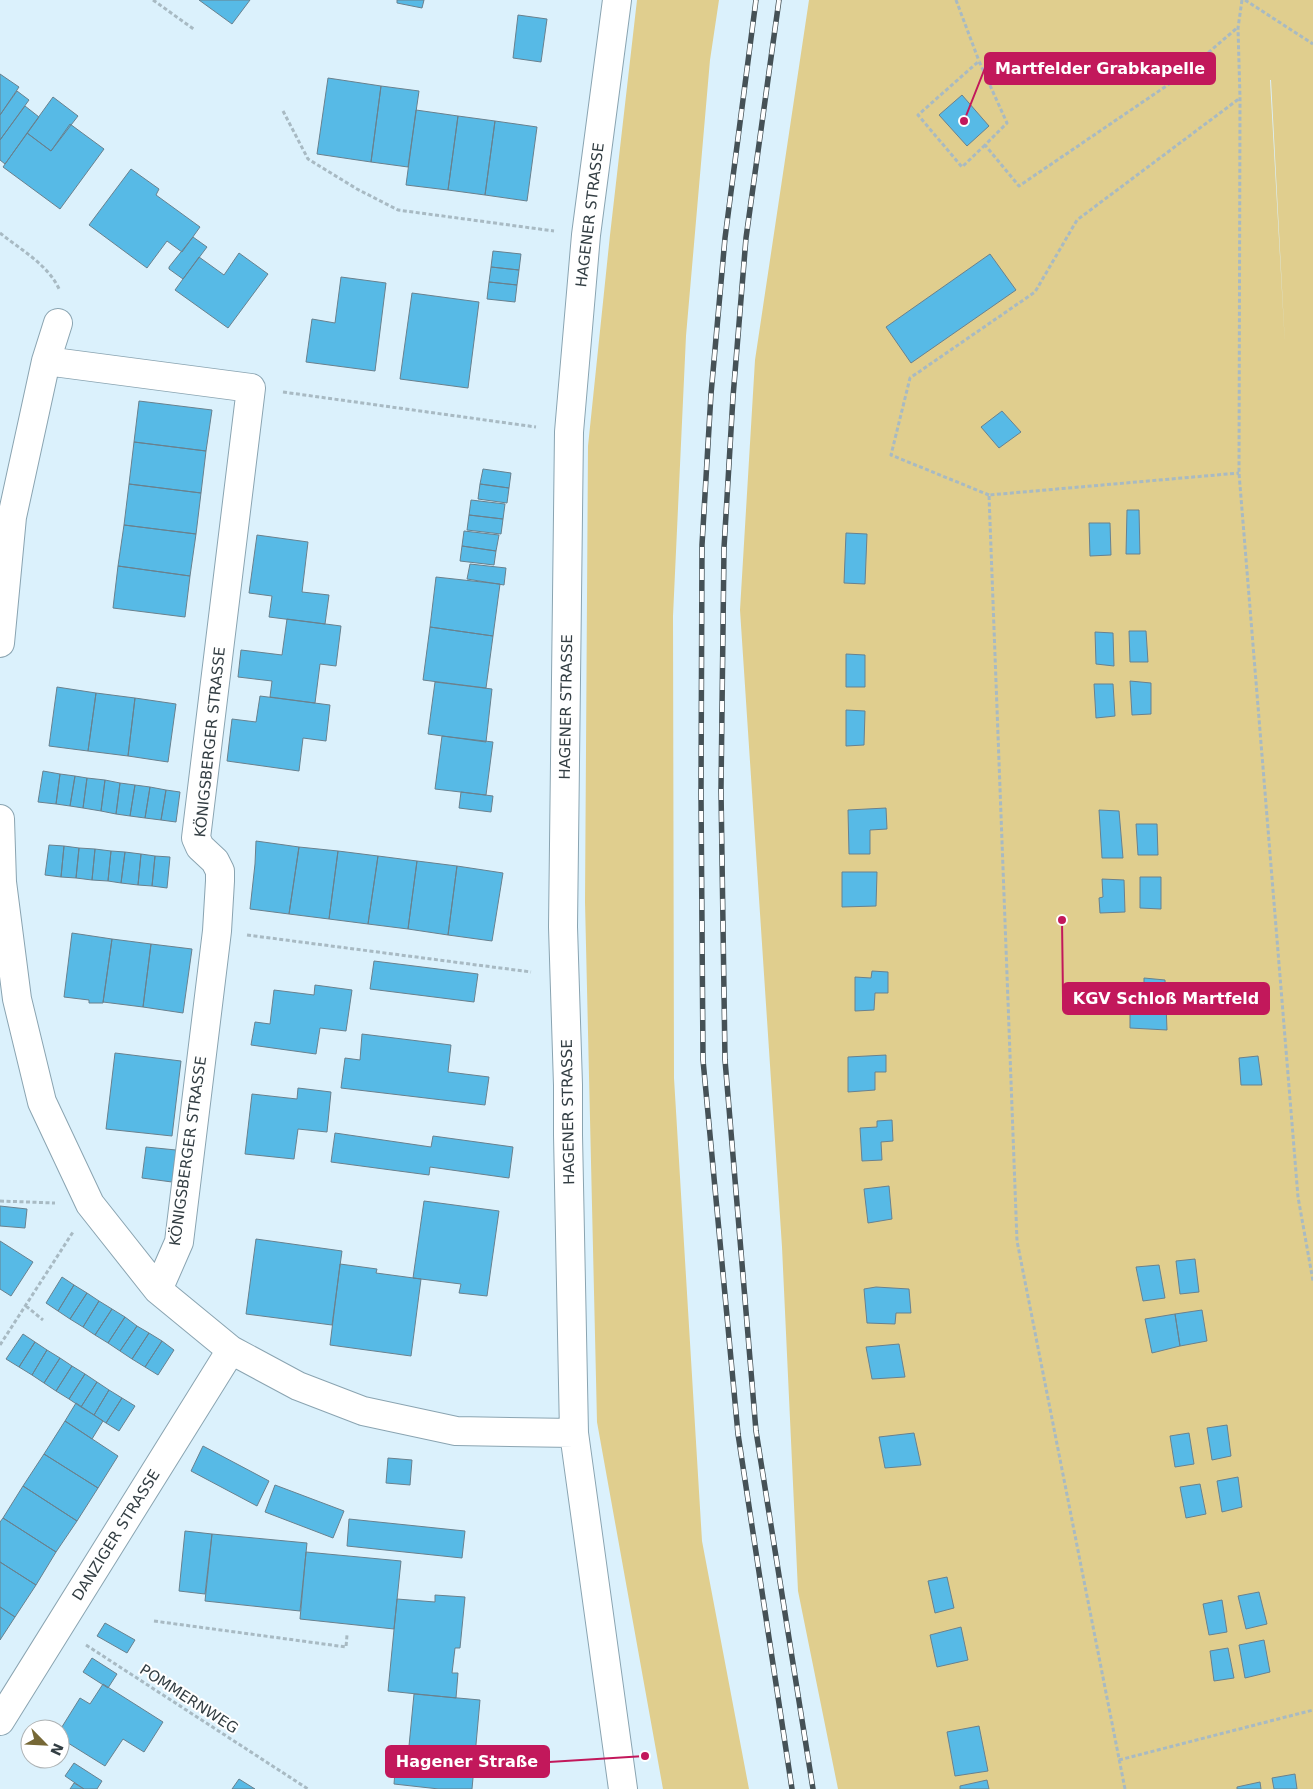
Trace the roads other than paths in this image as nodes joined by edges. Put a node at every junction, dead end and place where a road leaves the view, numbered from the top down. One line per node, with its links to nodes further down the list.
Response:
1 (618, 0): 8 (street, HAGENER STRASSE)
2 (58, 323): 3 (street)
3 (46, 361): 4 (street); 6 (street, KÖNIGSBERGER STRASSE)
4 (0, 643)
5 (0, 819): 6 (street)
6 (158, 1290): 7 (street)
7 (231, 1350): 8 (street); 9 (street, DANZIGER STRASSE)
8 (574, 1433): 10 (street, HAGENER STRASSE)
9 (0, 1721)
10 (623, 1789)

